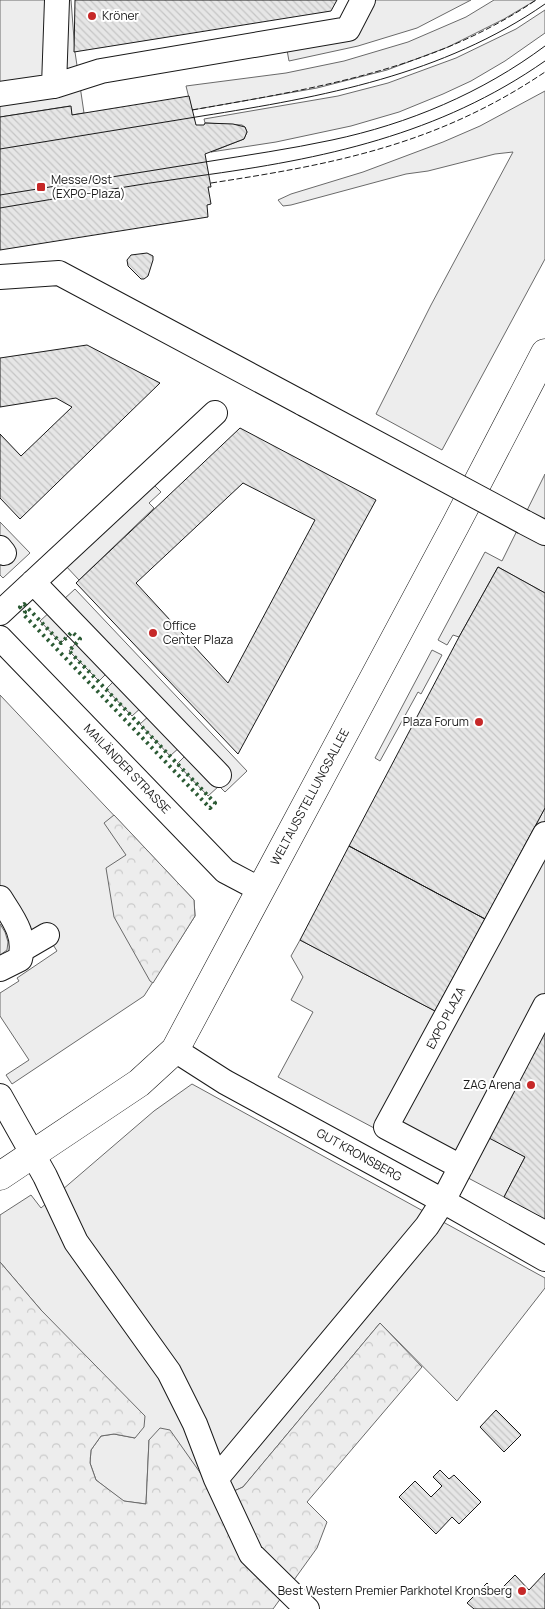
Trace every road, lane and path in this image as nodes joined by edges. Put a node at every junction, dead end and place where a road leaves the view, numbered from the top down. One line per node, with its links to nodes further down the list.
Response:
1 (56, 0): 3 (street)
2 (363, 0): 3 (street)
3 (54, 86): 4 (street)
4 (0, 94)
5 (0, 277): 8 (street, bridge)
6 (545, 353): 14 (main road, WELTAUSSTELLUNGSALLEE)
7 (215, 413): 9 (street)
8 (545, 533)
9 (33, 582): 10 (street); 12 (street)
10 (0, 613)
11 (0, 638): 14 (street, MAILÄNDER STRASSE)
12 (219, 775)
13 (545, 834): 23 (street, EXPO PLAZA)
14 (261, 890): 20 (main road, WELTAUSSTELLUNGSALLEE)
15 (0, 898): 17 (street)
16 (47, 934): 17 (street)
17 (23, 949): 18 (street)
18 (0, 969)
19 (545, 1006): 23 (street)
20 (175, 1050): 22 (main road, WELTAUSSTELLUNGSALLEE); 25 (street, GUT KRONSBERG)
21 (0, 1096): 22 (street)
22 (33, 1154): 24 (main road, WELTAUSSTELLUNGSALLEE); 27 (street)
23 (461, 1167): 25 (street)
24 (0, 1176)
25 (443, 1201): 26 (street, GUT KRONSBERG); 27 (street)
26 (545, 1259)
27 (216, 1479): 28 (street)
28 (307, 1609)

